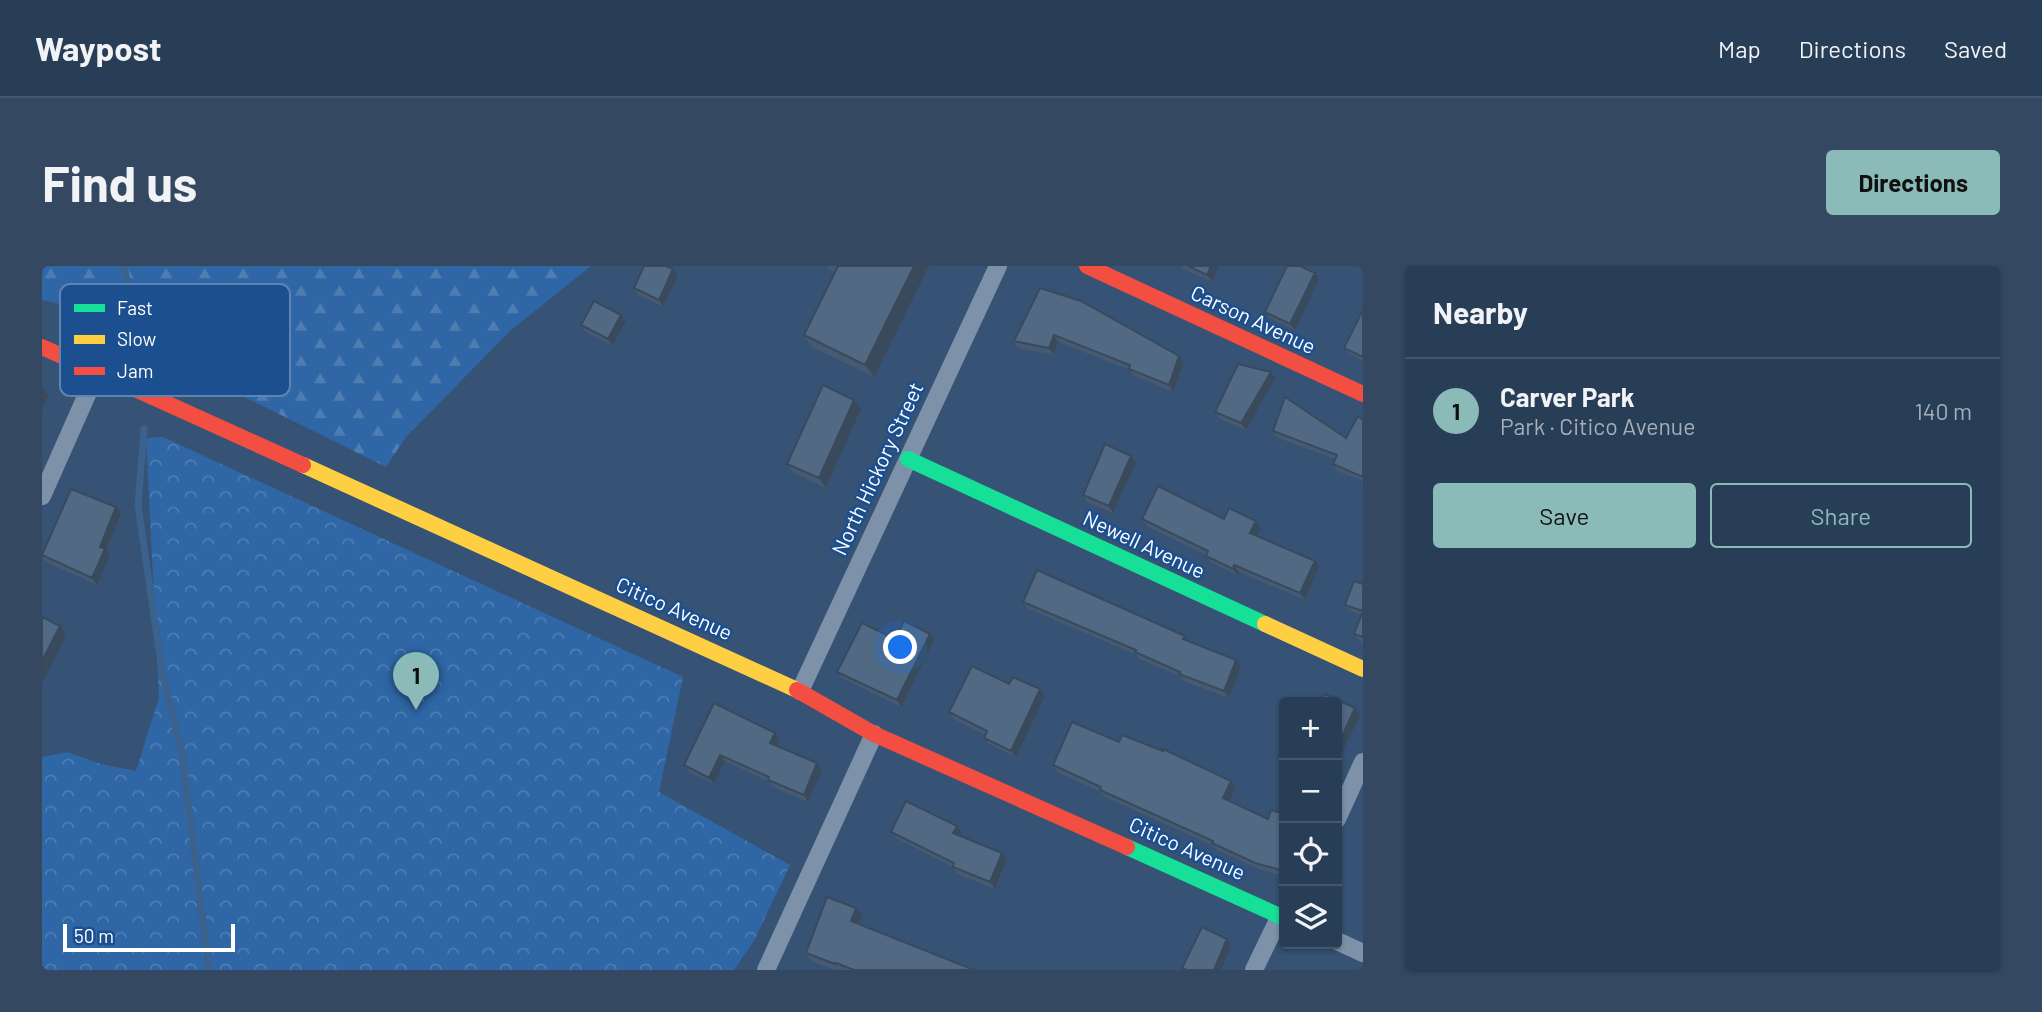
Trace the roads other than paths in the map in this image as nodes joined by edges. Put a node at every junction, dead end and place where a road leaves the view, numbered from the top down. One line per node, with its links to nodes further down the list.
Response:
1 (998, 266): 8 (street, North Hickory Street)
2 (1087, 266): 5 (street, Carson Avenue)
3 (42, 347): 4 (street, Citico Avenue)
4 (60, 355)
5 (1363, 394)
6 (86, 396): 9 (street)
7 (150, 396): 11 (street, Citico Avenue)
8 (908, 459): 10 (street, Newell Avenue); 11 (street, North Hickory Street)
9 (42, 496)
10 (1363, 669)
11 (800, 691): 12 (street, Citico Avenue)
12 (874, 734): 15 (street, Citico Avenue); 19 (street)
13 (1363, 762): 14 (street)
14 (1342, 808)
15 (1279, 916)
16 (1279, 923): 20 (street)
17 (1342, 943): 18 (street)
18 (1363, 953)
19 (766, 970)
20 (1254, 970)

